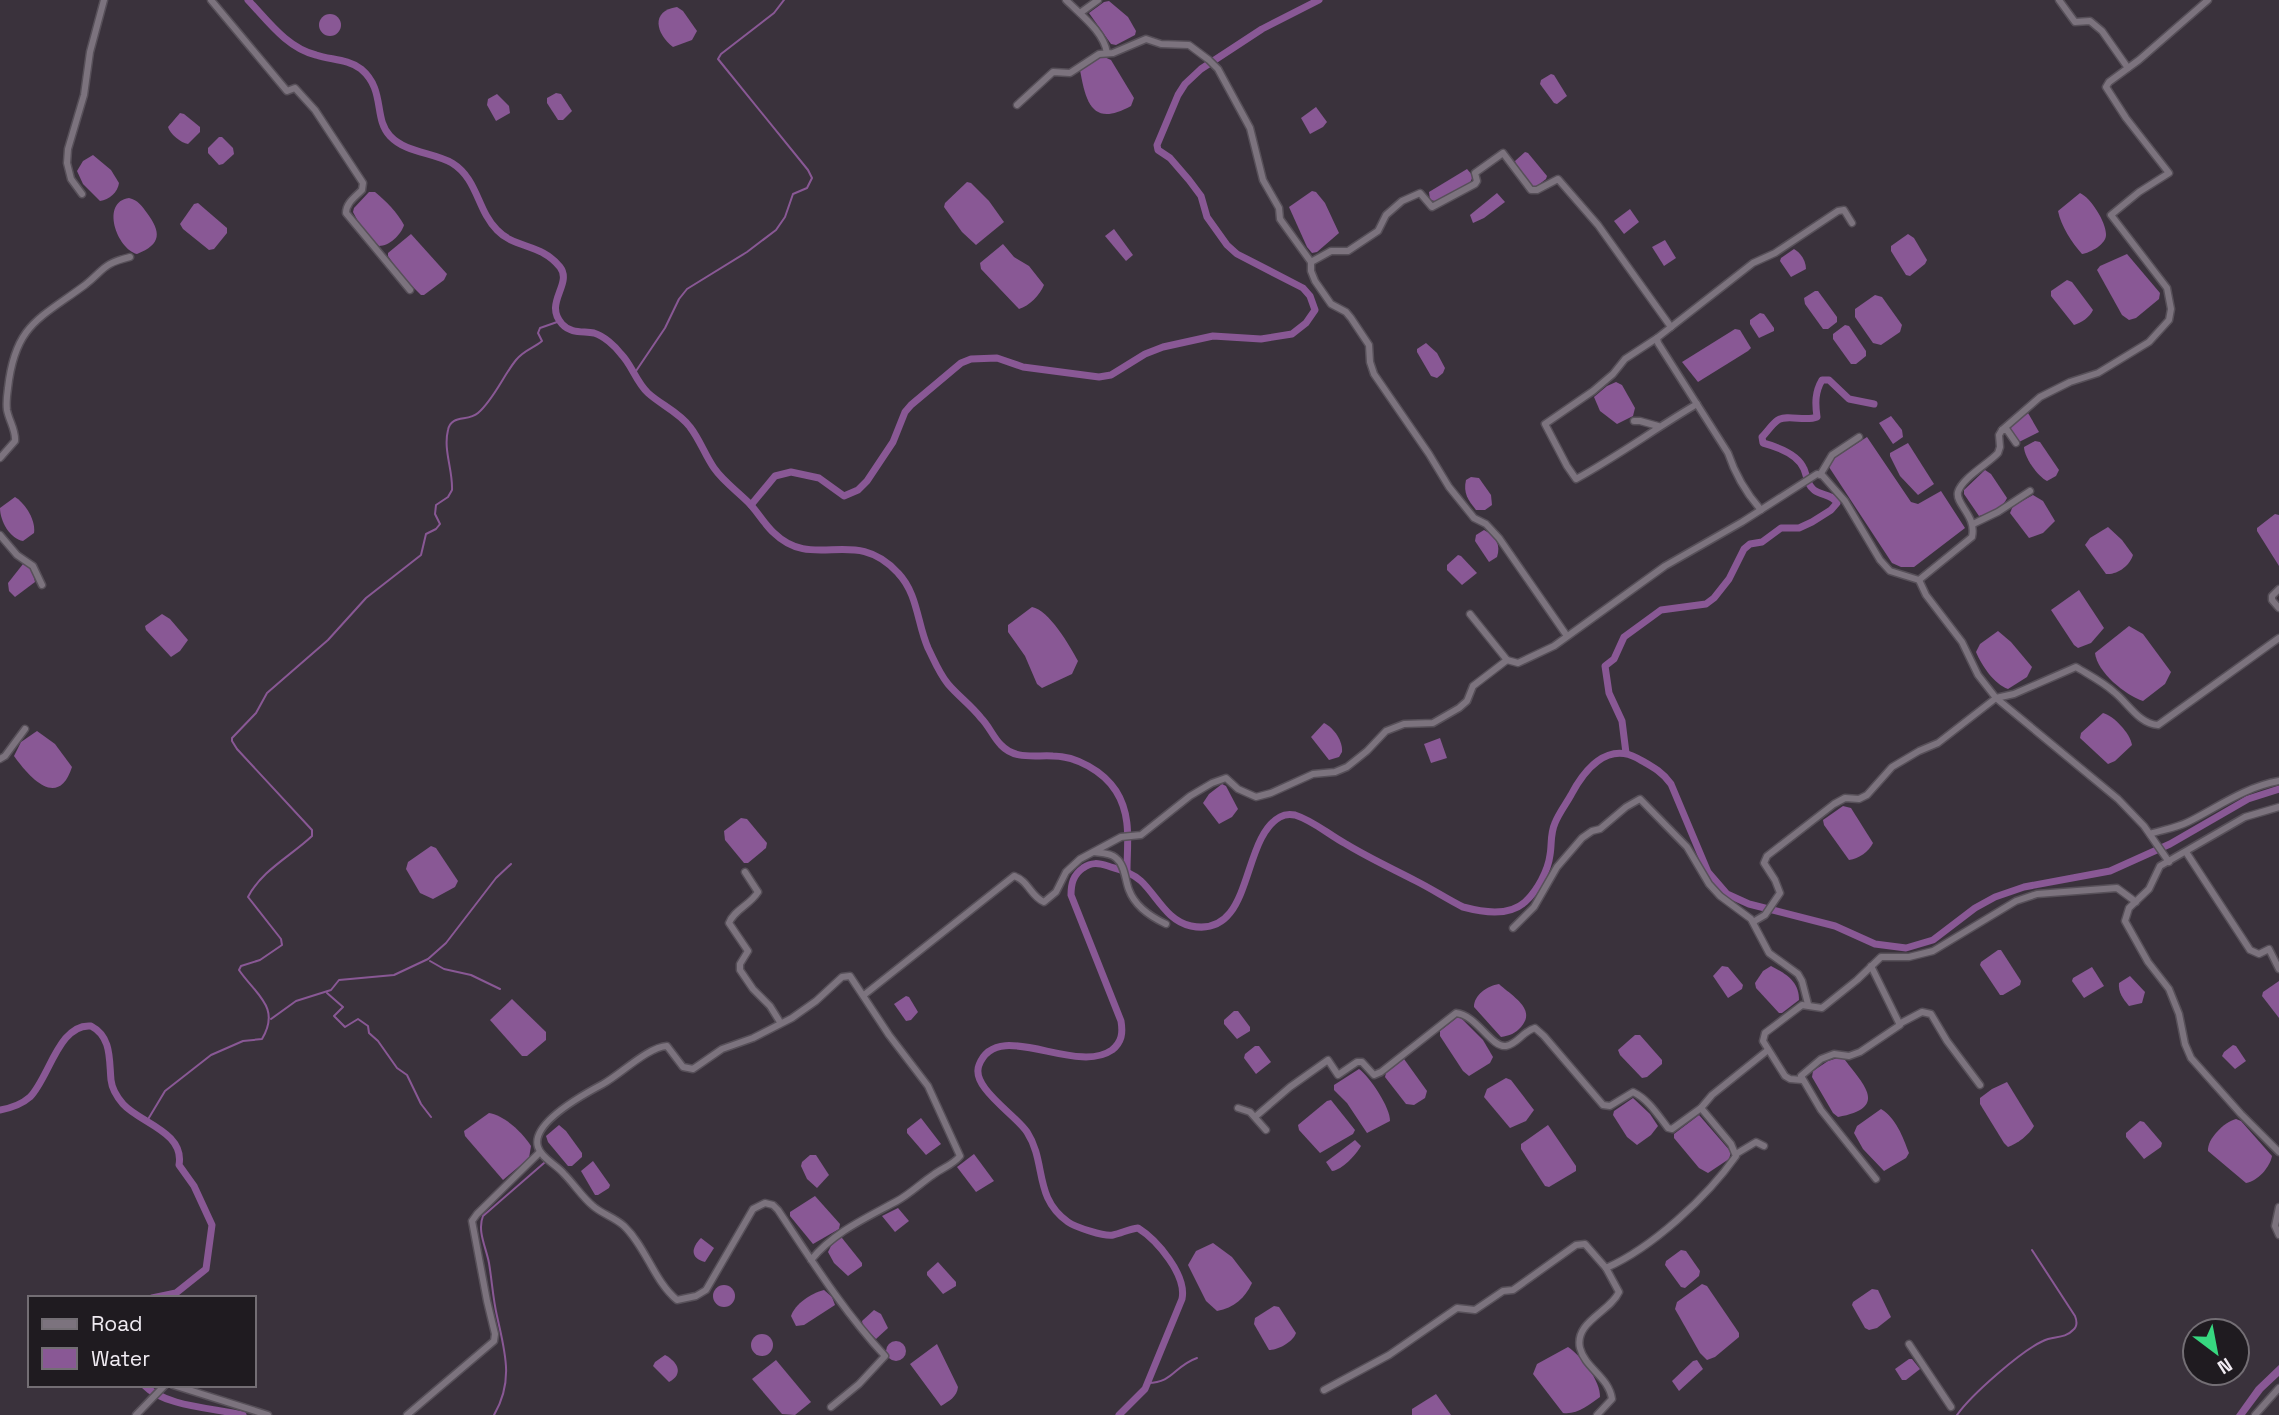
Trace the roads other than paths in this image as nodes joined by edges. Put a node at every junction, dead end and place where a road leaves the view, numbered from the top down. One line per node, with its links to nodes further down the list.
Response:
1 (104, 0): 11 (street)
2 (211, 0): 15 (street)
3 (1066, 0): 7 (street)
4 (1098, 0): 7 (street)
5 (2059, 0): 9 (street)
6 (2208, 0): 9 (street)
7 (1080, 13): 8 (street)
8 (1107, 53): 10 (street); 14 (street)
9 (2128, 68): 21 (street)
10 (1017, 105)
11 (82, 194)
12 (1852, 223): 16 (street)
13 (130, 257): 24 (street)
14 (1311, 262): 16 (street); 35 (street)
15 (410, 290)
16 (1671, 327): 17 (street)
17 (1657, 338): 18 (street); 20 (street)
18 (1697, 404): 20 (street); 27 (street)
19 (1634, 421): 20 (street)
20 (1658, 426)
21 (2002, 430): 23 (street); 28 (street)
22 (1859, 437): 25 (street)
23 (2016, 443)
24 (0, 458)
25 (1820, 475): 27 (street); 30 (street)
26 (2030, 491): 28 (street)
27 (1761, 510): 35 (street)
28 (1973, 524): 30 (street)
29 (0, 535): 31 (street)
30 (1919, 580): 38 (street)
31 (42, 585)
32 (2279, 589): 33 (street)
33 (2279, 608)
34 (1470, 614): 37 (street)
35 (1567, 636): 37 (street)
36 (2279, 638): 38 (street)
37 (1507, 660): 44 (street)
38 (1996, 698): 43 (street); 49 (street)
39 (24, 729): 40 (street)
40 (0, 759)
41 (2279, 780): 43 (street)
42 (2279, 807): 45 (street)
43 (2150, 834): 46 (street)
44 (1093, 852): 50 (street); 54 (street)
45 (2186, 852): 46 (street); 53 (street)
46 (2167, 860): 48 (street)
47 (745, 872): 56 (street)
48 (2136, 902): 52 (street); 67 (street)
49 (1753, 922): 51 (street); 55 (street)
50 (1166, 924)
51 (1513, 928)
52 (1871, 966): 55 (street); 57 (street)
53 (2279, 969)
54 (864, 995): 56 (street); 72 (street)
55 (1808, 1004): 58 (street)
56 (780, 1022): 66 (street)
57 (1900, 1023): 59 (street); 60 (street)
58 (1768, 1050): 59 (street); 62 (street)
59 (1802, 1080): 69 (street)
60 (1980, 1085)
61 (1238, 1108): 63 (street)
62 (1701, 1108): 63 (street); 68 (street)
63 (1255, 1116): 64 (street)
64 (1266, 1130)
65 (1764, 1146): 68 (street)
66 (540, 1152): 72 (street); 83 (street)
67 (2279, 1152)
68 (1736, 1154): 73 (street)
69 (1876, 1179)
70 (2279, 1207): 71 (street)
71 (2279, 1235)
72 (811, 1260): 79 (street)
73 (1606, 1268): 78 (street); 84 (street)
74 (1909, 1344): 80 (street)
75 (162, 1387): 81 (street)
76 (179, 1387): 82 (street)
77 (2279, 1388): 85 (street)
78 (1324, 1390)
79 (831, 1407)
80 (1951, 1407)
81 (136, 1415)
82 (268, 1415)
83 (407, 1415)
84 (1597, 1415)
85 (2255, 1415)

